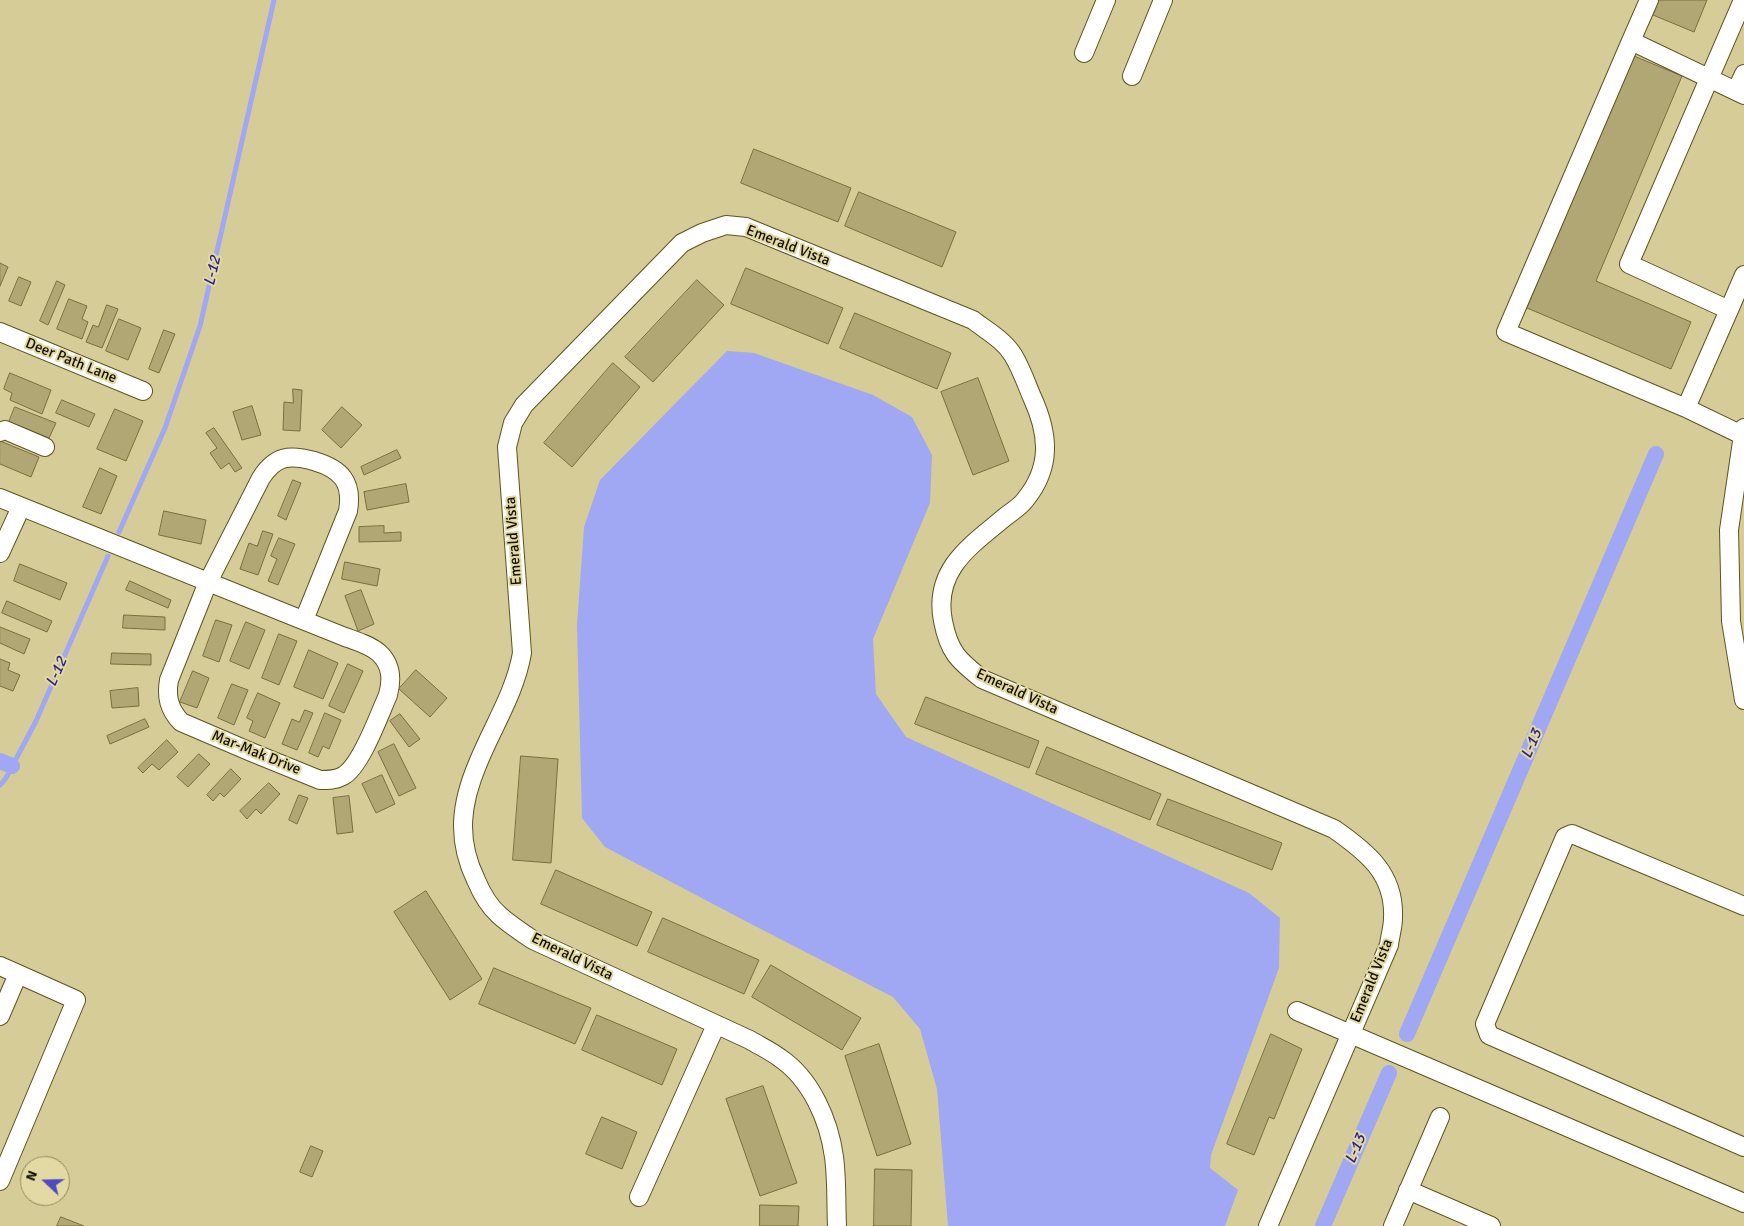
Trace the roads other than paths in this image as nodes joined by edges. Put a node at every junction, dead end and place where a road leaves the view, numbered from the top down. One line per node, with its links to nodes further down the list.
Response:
1 (1106, 0): 6 (street)
2 (1163, 0): 8 (street)
3 (1649, 0): 5 (street)
4 (1743, 0): 9 (street)
5 (1631, 41): 9 (street); 15 (street)
6 (1084, 54)
7 (1744, 74): 10 (street)
8 (1132, 76)
9 (1709, 79): 10 (street); 12 (street)
10 (1740, 93)
11 (1744, 275): 12 (street)
12 (1729, 310): 15 (street)
13 (0, 332): 14 (street, Deer Path Lane)
14 (143, 391)
15 (1686, 408): 17 (street)
16 (0, 432): 18 (street)
17 (1744, 434): 24 (street)
18 (45, 447)
19 (0, 498): 20 (street)
20 (21, 507): 21 (street); 22 (street)
21 (0, 554)
22 (208, 582): 23 (street); 23 (street, Mar-Mak Drive); 23 (street, Mar-Mak Drive)
23 (304, 620)
24 (1744, 700)
25 (1744, 906): 33 (street)
26 (0, 966): 27 (street)
27 (18, 974): 29 (street); 34 (street)
28 (1297, 1011): 31 (street)
29 (0, 1016)
30 (716, 1025): 31 (street, Emerald Vista); 36 (street); 38 (street, Emerald Vista)
31 (1351, 1034): 37 (street, Emerald Vista); 39 (street, Emerald Vista)
32 (1440, 1117): 35 (street)
33 (1744, 1147)
34 (0, 1181)
35 (1408, 1190): 40 (street); 41 (street)
36 (639, 1198)
37 (1744, 1203)
38 (837, 1226)
39 (1268, 1226)
40 (1393, 1226)
41 (1491, 1226)

